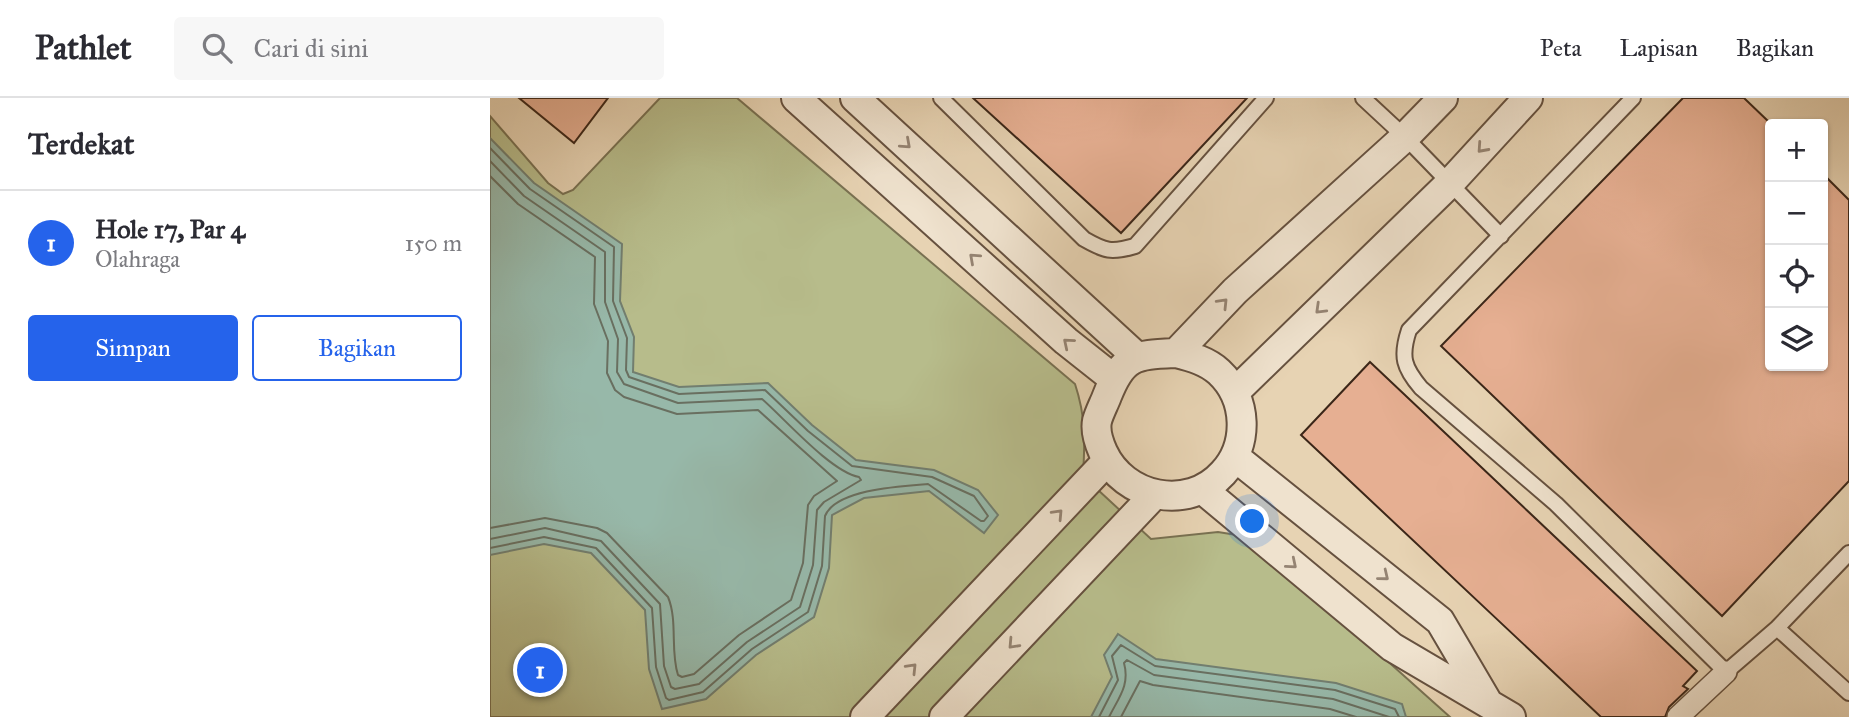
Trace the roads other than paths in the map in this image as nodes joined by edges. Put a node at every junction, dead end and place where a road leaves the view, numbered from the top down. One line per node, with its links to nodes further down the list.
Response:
1 (796, 98): 14 (street, one-way to 1)
2 (855, 98): 13 (street, one-way to 13)
3 (941, 98): 4 (lane)
4 (1266, 98)
5 (1363, 98): 9 (lane)
6 (1443, 98): 9 (street)
7 (1528, 98): 10 (street, one-way to 10)
8 (1633, 98): 11 (lane)
9 (1405, 137): 10 (lane); 12 (street, one-way to 9)
10 (1450, 183): 11 (lane); 15 (street, one-way to 15)
11 (1501, 236): 22 (lane)
12 (1176, 353): 13 (street); 15 (street)
13 (1136, 356): 14 (street)
14 (1114, 379): 17 (street)
15 (1234, 392): 16 (street)
16 (1235, 457): 18 (street); 24 (street, one-way to 24)
17 (1107, 461): 19 (street); 25 (street, one-way to 17)
18 (1202, 489): 19 (street); 24 (street, one-way to 24)
19 (1154, 495): 26 (street, one-way to 26)
20 (1849, 553): 21 (lane)
21 (1777, 628): 22 (lane); 23 (lane)
22 (1726, 672): 28 (street)
23 (1849, 693)
24 (1487, 701): 27 (street)
25 (865, 717)
26 (944, 717)
27 (1511, 717)
28 (1678, 717)

